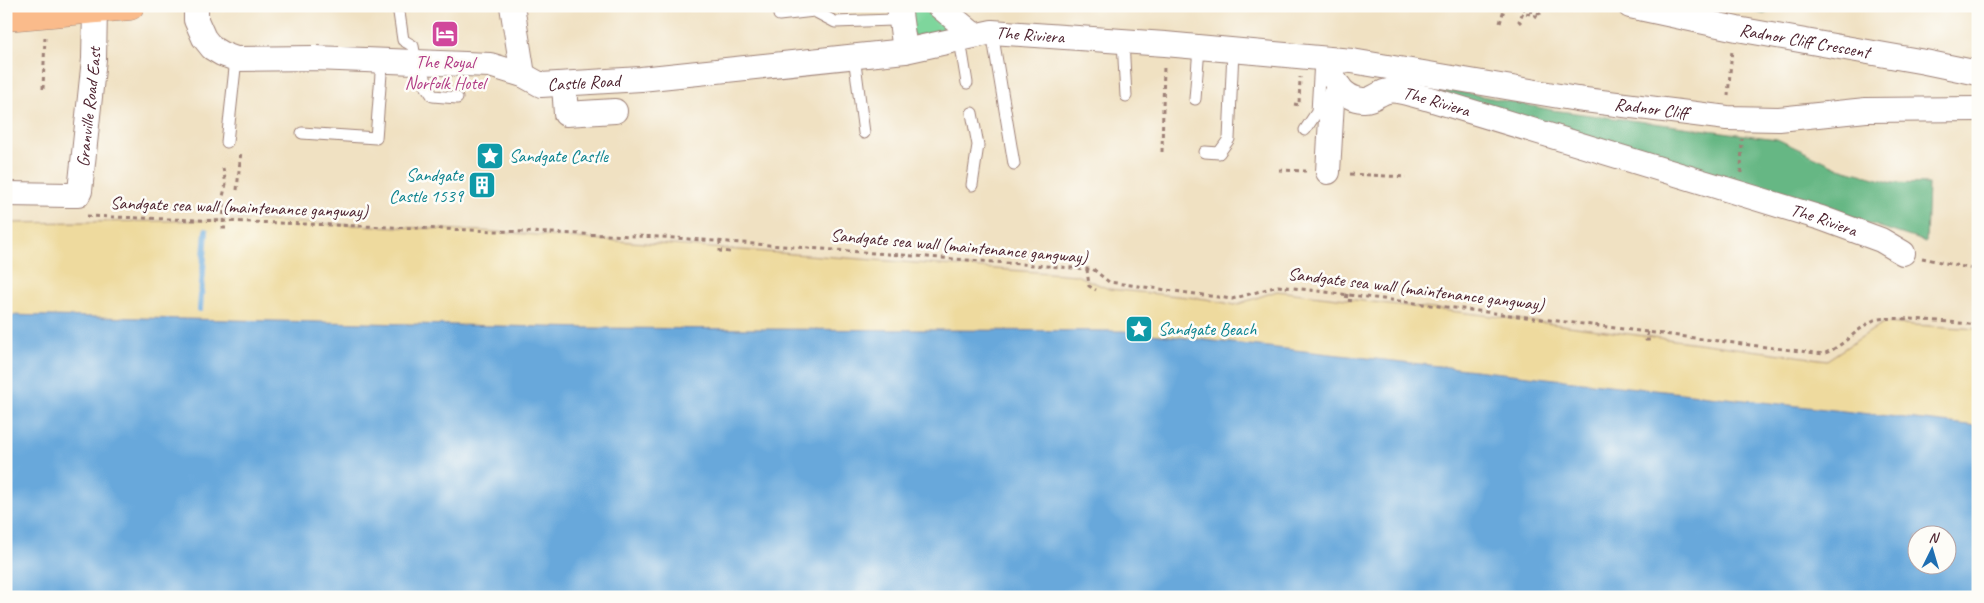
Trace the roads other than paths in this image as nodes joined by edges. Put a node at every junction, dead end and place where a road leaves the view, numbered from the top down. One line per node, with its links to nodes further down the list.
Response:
1 (130, 6): 7 (highway)
2 (196, 6): 18 (street, Castle Road)
3 (398, 6): 20 (lane)
4 (512, 6): 22 (street)
5 (939, 6): 11 (street)
6 (1630, 6): 21 (street, Radnor Cliff Crescent)
7 (95, 9): 10 (highway); 40 (street, Granville Road East)
8 (900, 12): 9 (lane); 14 (street)
9 (779, 15)
10 (6, 17)
11 (975, 36): 12 (street, The Riviera); 14 (street, Castle Road); 23 (lane); 37 (lane)
12 (1123, 41): 13 (street, The Riviera); 26 (lane)
13 (1199, 48): 15 (street, The Riviera); 28 (lane)
14 (905, 51): 16 (street, Castle Road)
15 (1233, 51): 17 (street, The Riviera); 36 (lane)
16 (854, 56): 24 (street, Castle Road); 34 (lane)
17 (1316, 58): 25 (street); 29 (street, Radnor Cliff); 32 (lane)
18 (236, 59): 19 (street, Castle Road); 35 (lane)
19 (382, 61): 20 (street, Castle Road); 33 (lane)
20 (414, 62): 22 (street, Castle Road); 27 (lane)
21 (1978, 74)
22 (523, 75): 24 (street, Castle Road)
23 (967, 83)
24 (564, 85): 30 (street)
25 (1338, 86): 38 (street); 41 (street, The Riviera)
26 (1126, 96)
27 (457, 98)
28 (1195, 99)
29 (1978, 109)
30 (615, 111)
31 (972, 112): 39 (lane)
32 (1305, 130)
33 (302, 133)
34 (864, 133)
35 (226, 142)
36 (1205, 152)
37 (1014, 164)
38 (1328, 172)
39 (972, 185)
40 (6, 194)
41 (1912, 256)

